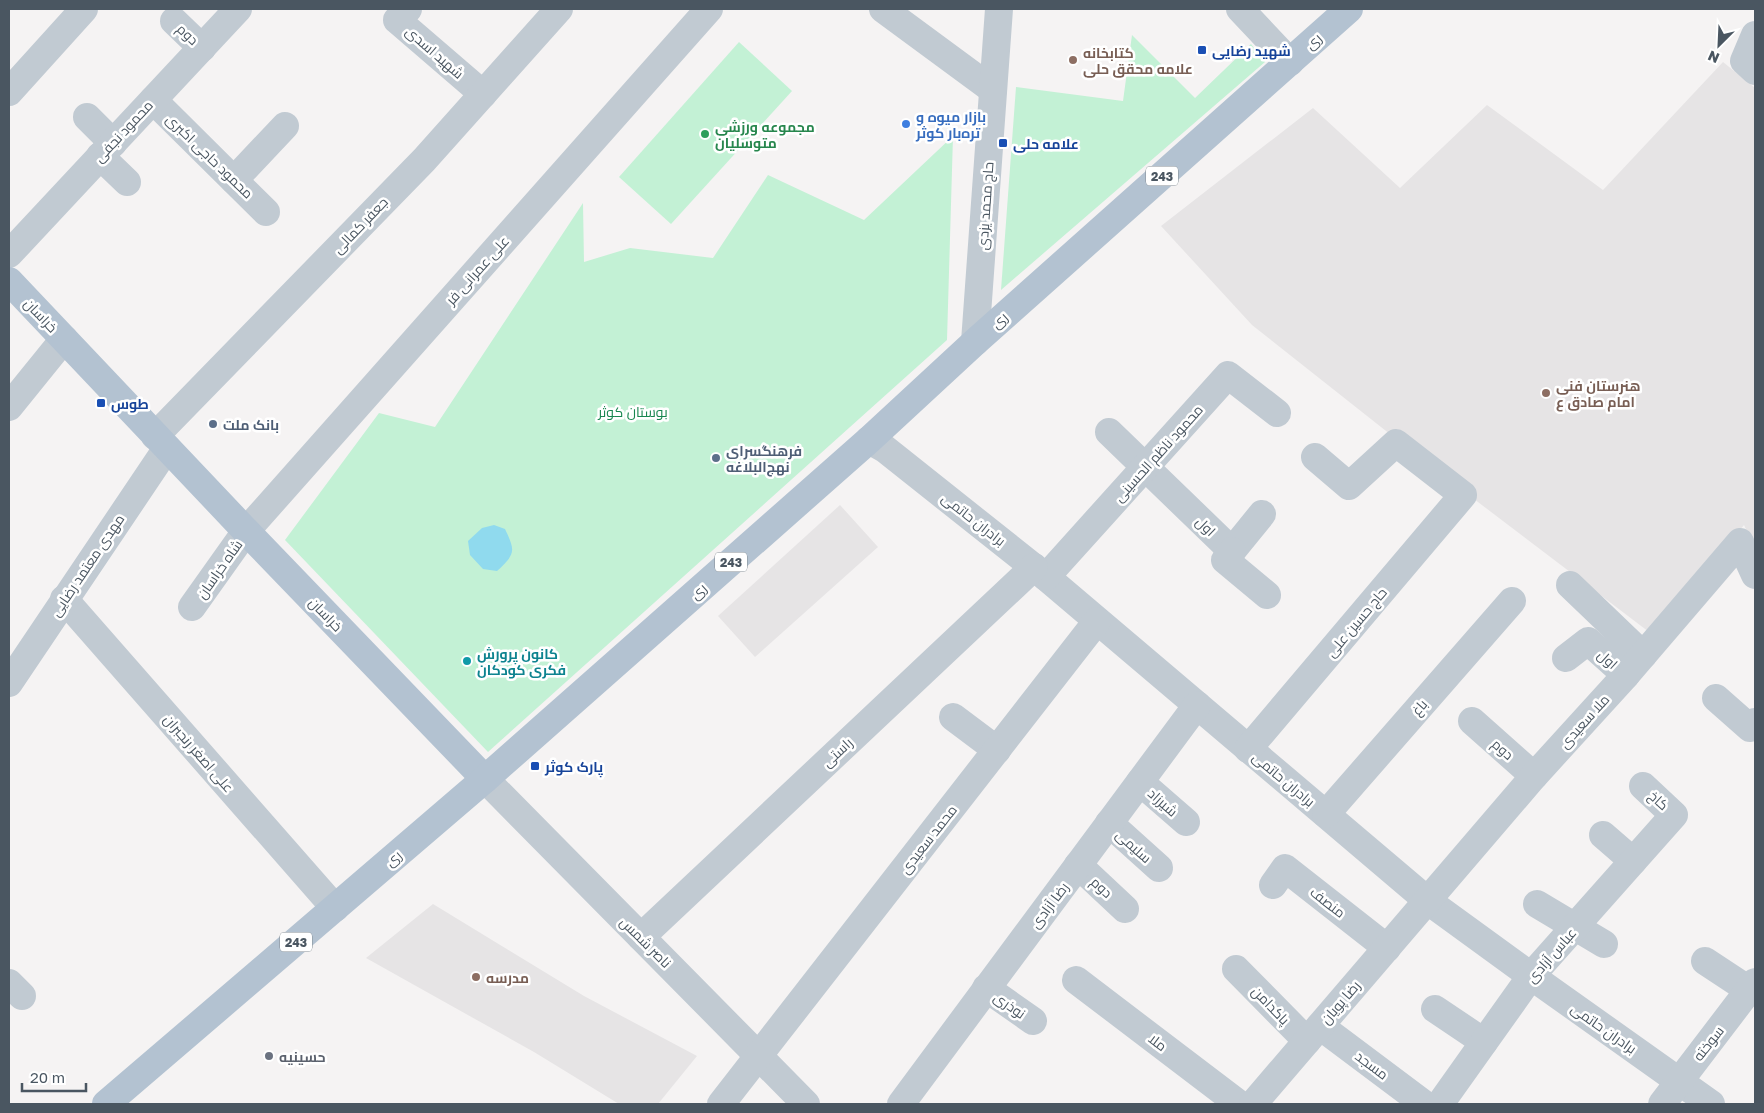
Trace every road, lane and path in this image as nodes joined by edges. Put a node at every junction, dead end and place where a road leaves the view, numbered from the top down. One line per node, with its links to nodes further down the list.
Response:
1 (84, 9): 16 (street)
2 (238, 9): 12 (street, محمود نجفی)
3 (408, 9): 17 (street, شهید اسدی)
4 (559, 9): 17 (street, جعفر کمالی)
5 (709, 9): 37 (street, علی عمرانی فر)
6 (884, 9): 15 (street)
7 (1000, 9): 15 (street, حاج محمد یزدی)
8 (1240, 9): 13 (street)
9 (1349, 9): 13 (main road, ری / 243)
10 (174, 21): 12 (street, دوم)
11 (1755, 35): 14 (street)
12 (202, 48): 18 (street, محمود نجفی)
13 (1290, 62): 28 (main road, ری / 243)
14 (1755, 71)
15 (994, 90): 28 (street, حاج محمد یزدی)
16 (9, 92)
17 (483, 94): 33 (street, جعفر کمالی)
18 (152, 100): 21 (street, محمود نجفی); 22 (street, محمود حاجی اکبری)
19 (86, 117): 21 (street)
20 (285, 126): 22 (street)
21 (106, 150): 23 (street); 25 (street, محمود نجفی)
22 (234, 180): 24 (street, محمود حاجی اکبری)
23 (127, 182)
24 (266, 212)
25 (9, 254)
26 (9, 281): 27 (main road, خراسان)
27 (64, 339): 29 (street); 33 (main road, خراسان)
28 (975, 342): 32 (main road, ری / 243)
29 (9, 407)
30 (1277, 414): 35 (street, محمود ناظم الحسینی)
31 (1108, 432): 35 (street)
32 (869, 440): 39 (street, برادران حاتمی); 59 (main road, ری / 243)
33 (161, 442): 37 (main road, خراسان); 43 (street, مهدی معتمد رضایی)
34 (1315, 457): 56 (street, حاج حسین علی)
35 (1146, 467): 38 (street, اول); 39 (street, محمود ناظم الحسینی)
36 (1262, 514): 38 (street)
37 (246, 531): 45 (street, شاه خراسان); 59 (main road, خراسان)
38 (1232, 552): 42 (street)
39 (1040, 572): 46 (street, برادران حاتمی); 76 (street, راستی)
40 (1755, 575): 47 (street, ملا سعیدی)
41 (1570, 585): 47 (street)
42 (1267, 595)
43 (64, 599): 49 (street, مهدی معتمد رضایی); 73 (street, علی اصغر رنجبران)
44 (1512, 600): 62 (street, باغ)
45 (192, 607)
46 (1097, 621): 52 (street, برادران حاتمی); 57 (street, محمد سعیدی)
47 (1643, 655): 50 (street, ملا سعیدی)
48 (1566, 658): 50 (street, اول)
49 (13, 667)
50 (1626, 675): 58 (street, ملا سعیدی)
51 (1716, 698): 55 (street)
52 (1197, 705): 56 (street, برادران حاتمی); 60 (street, رضا آزادی)
53 (953, 717): 57 (street)
54 (1472, 722): 58 (street, دوم)
55 (1752, 725)
56 (1248, 749): 62 (street, برادران حاتمی)
57 (997, 750): 89 (street, محمد سعیدی)
58 (1534, 776): 71 (street, ملا سعیدی)
59 (485, 779): 73 (main road, ری / 243); 76 (street, ناصر شمس)
60 (1140, 782): 64 (street, شیرزاد); 65 (street, رضا آزادی)
61 (1643, 786): 63 (street, کاخ)
62 (1326, 814): 71 (street, برادران حاتمی)
63 (1674, 814): 67 (street, عباس آزادی)
64 (1186, 822)
65 (1109, 823): 68 (street, رضا آزادی); 69 (street, سلیمی)
66 (1603, 835): 67 (street)
67 (1633, 861): 75 (street, عباس آزادی)
68 (1078, 865): 74 (street, دوم); 84 (street, رضا آزادی)
69 (1159, 868)
70 (1273, 885): 78 (street, منصف)
71 (1428, 901): 78 (street, رضا پویان); 81 (street, برادران حاتمی)
72 (1537, 904): 75 (street)
73 (335, 908): 90 (main road, ری / 243)
74 (1125, 909)
75 (1575, 926): 77 (street); 81 (street, عباس آزادی)
76 (641, 937): 89 (street, ناصر شمس)
77 (1604, 944)
78 (1387, 948): 87 (street, رضا پویان)
79 (1705, 961): 83 (street)
80 (1236, 968): 87 (street, پاکدامن)
81 (1531, 976): 88 (street, عباس آزادی); 91 (street, برادران حاتمی)
82 (1076, 980): 97 (street, ملا)
83 (1752, 986): 91 (street, سوخته)
84 (986, 988): 86 (street, نوذری); 92 (street, رضا آزادی)
85 (1435, 1009): 88 (street)
86 (1033, 1021)
87 (1313, 1034): 98 (street, رضا پویان); 99 (street, مسجد)
88 (1484, 1042): 100 (street, عباس آزادی)
89 (759, 1057): 95 (street, محمد سعیدی); 96 (street, ناصر شمس)
90 (141, 1074): 93 (main road, ری / 243); 94 (main road)
91 (1679, 1081): 101 (street, سوخته); 102 (street, برادران حاتمی)
92 (906, 1102)
93 (106, 1104)
94 (129, 1104)
95 (721, 1104)
96 (806, 1104)
97 (1239, 1104)
98 (1253, 1104)
99 (1424, 1104)
100 (1440, 1104)
101 (1662, 1104)
102 (1711, 1104)

